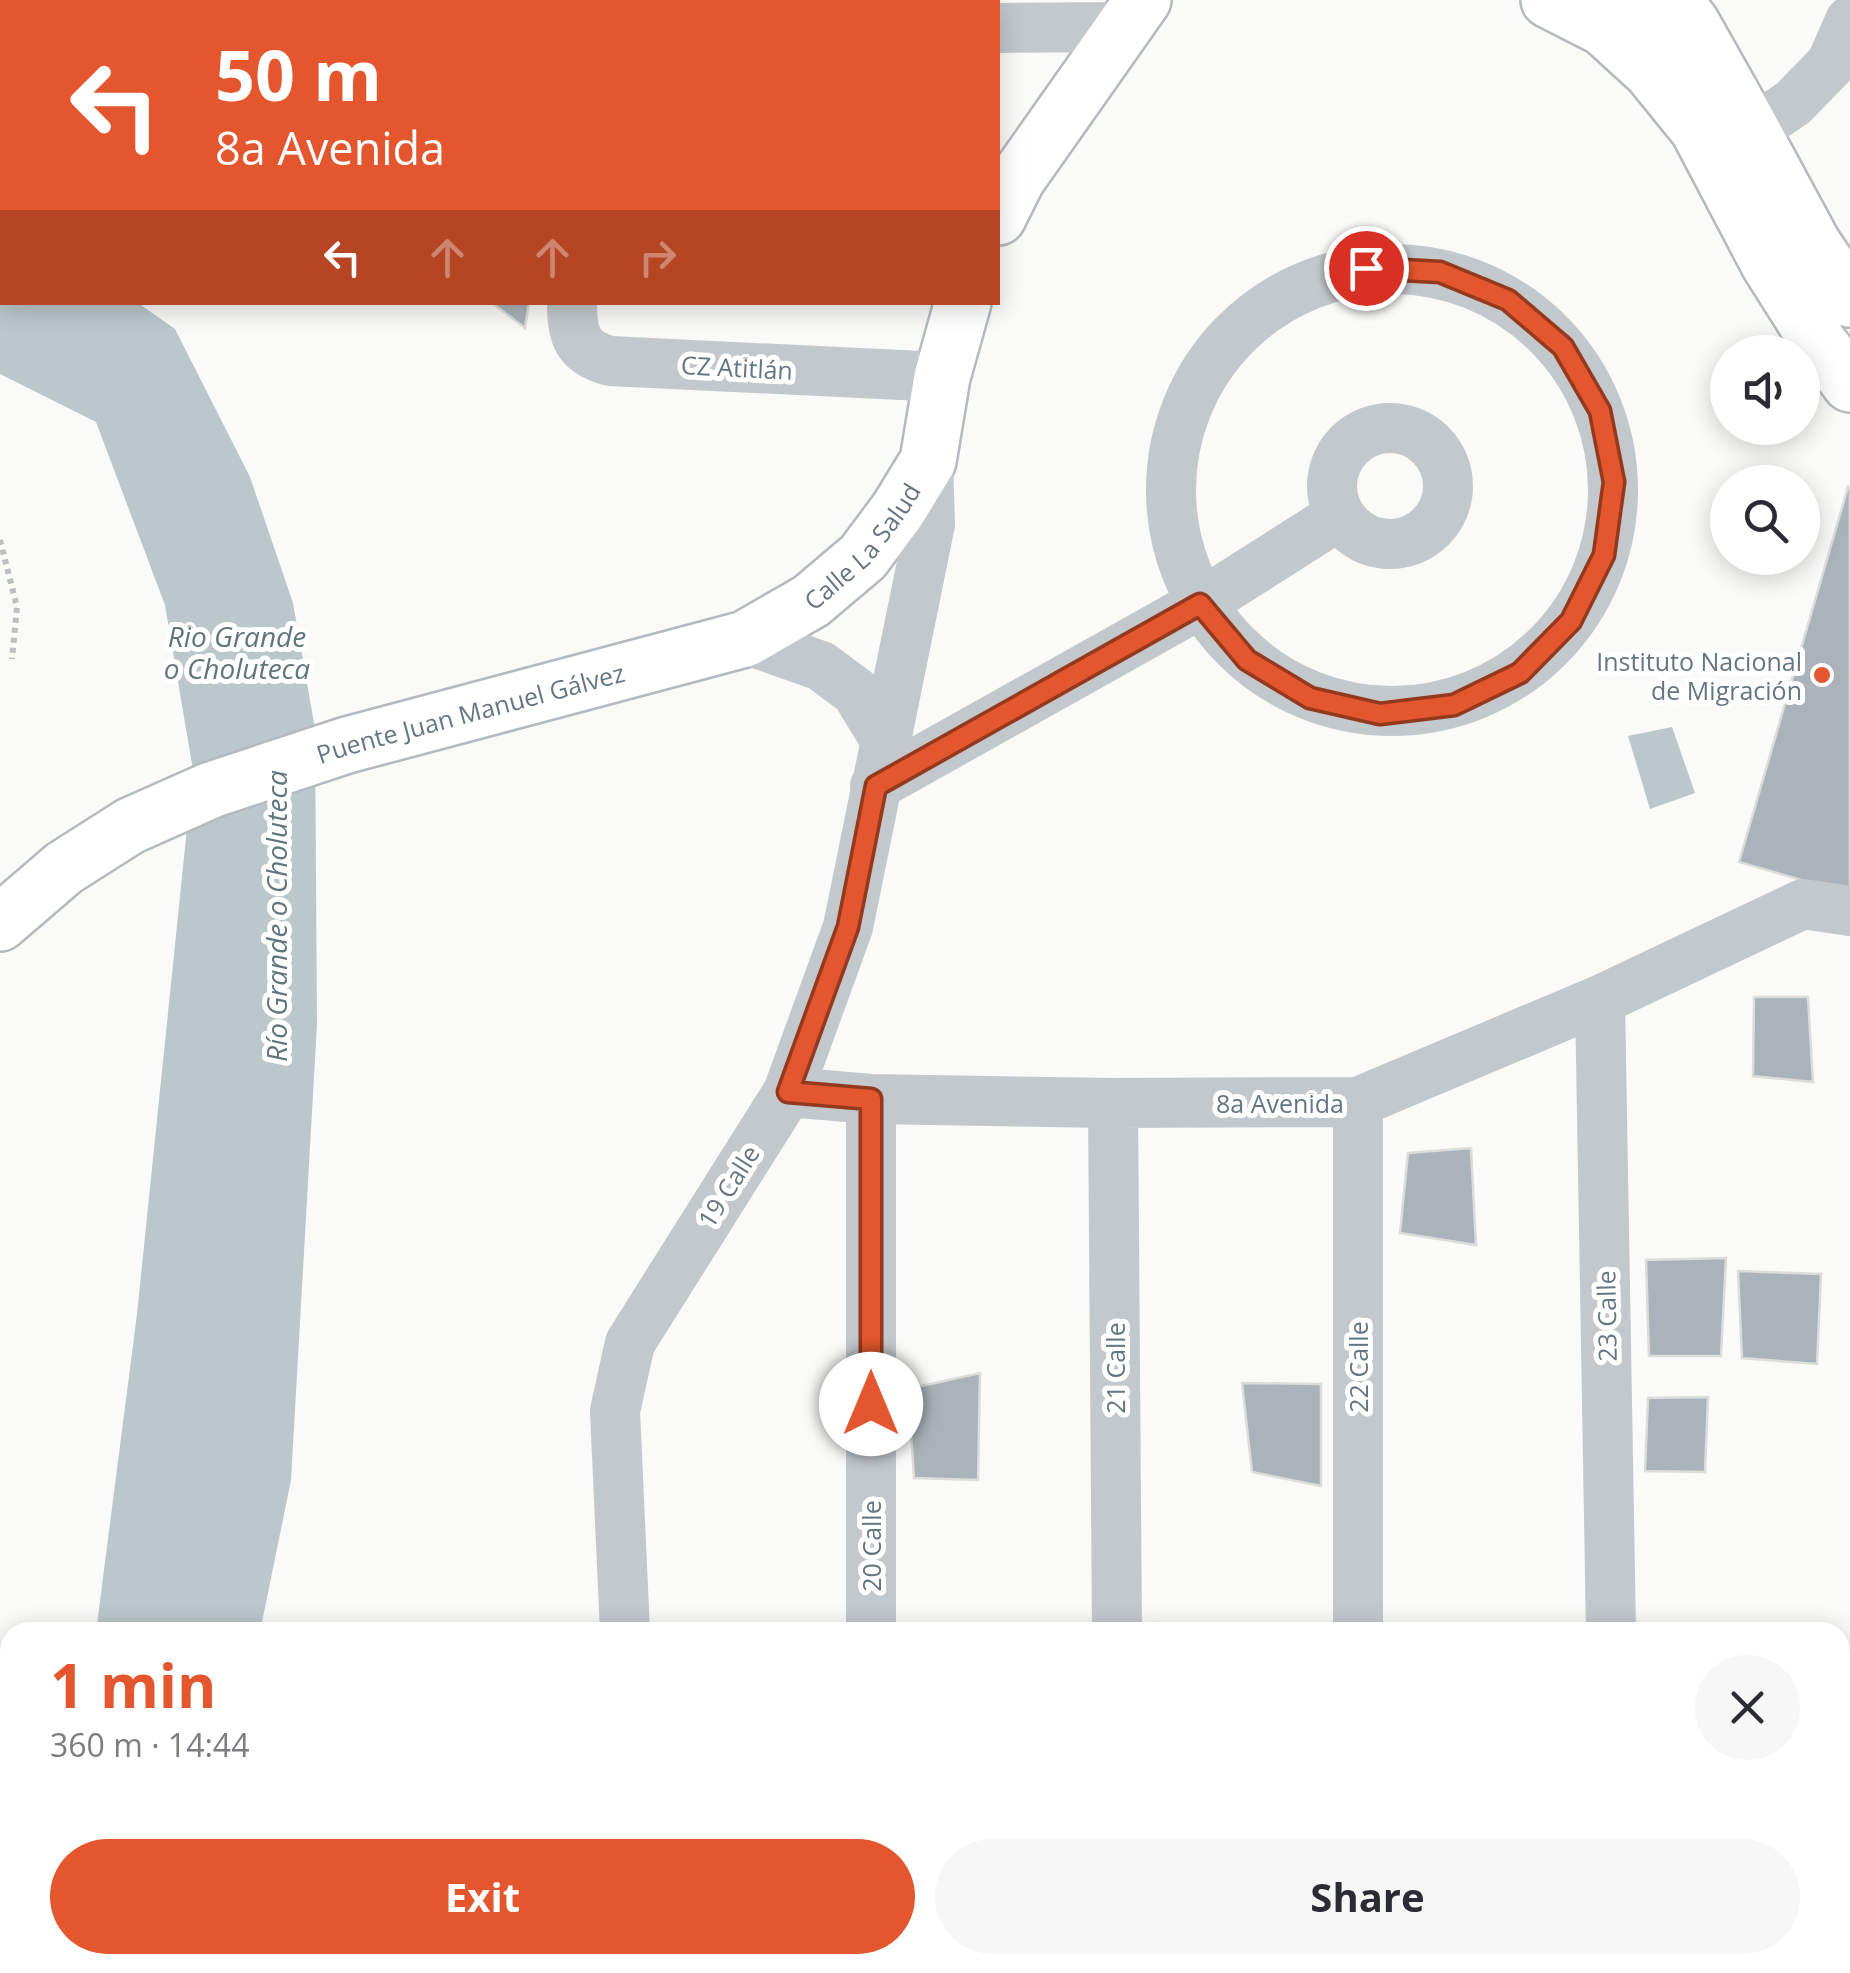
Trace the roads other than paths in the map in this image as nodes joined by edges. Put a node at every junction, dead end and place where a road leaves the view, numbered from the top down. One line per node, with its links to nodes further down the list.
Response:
1 (1549, 0): 14 (main road)
2 (1597, 0): 3 (main road)
3 (1645, 8): 7 (main road); 12 (main road)
4 (1134, 14): 6 (street); 8 (main road)
5 (1850, 21): 7 (street)
6 (1000, 28)
7 (1752, 131): 9 (main road)
8 (1000, 213)
9 (1850, 299)
10 (572, 305): 13 (street, CZ Atitlán)
11 (961, 305): 13 (main road, Calle La Salud)
12 (1850, 349)
13 (942, 376): 15 (main road, Calle La Salud)
14 (1850, 384)
15 (928, 462): 18 (main road, Calle La Salud); 19 (street, 19 Calle)
16 (1337, 517): 17 (street)
17 (1200, 604): 17 (street); 19 (street)
18 (726, 644): 19 (street); 21 (main road, Puente Juan Manuel Gálvez)
19 (881, 763): 23 (street, 19 Calle)
20 (1850, 911): 22 (street, 8a Avenida)
21 (0, 923)
22 (1600, 1000): 25 (street, 8a Avenida); 31 (street, 23 Calle)
23 (788, 1092): 24 (street, 8a Avenida); 27 (street, 19 Calle)
24 (871, 1099): 26 (street, 8a Avenida); 28 (street, 20 Calle)
25 (1358, 1102): 26 (street, 8a Avenida); 30 (street, 22 Calle)
26 (1113, 1103): 29 (street, 21 Calle)
27 (626, 1622)
28 (872, 1622)
29 (1117, 1622)
30 (1358, 1622)
31 (1612, 1622)

